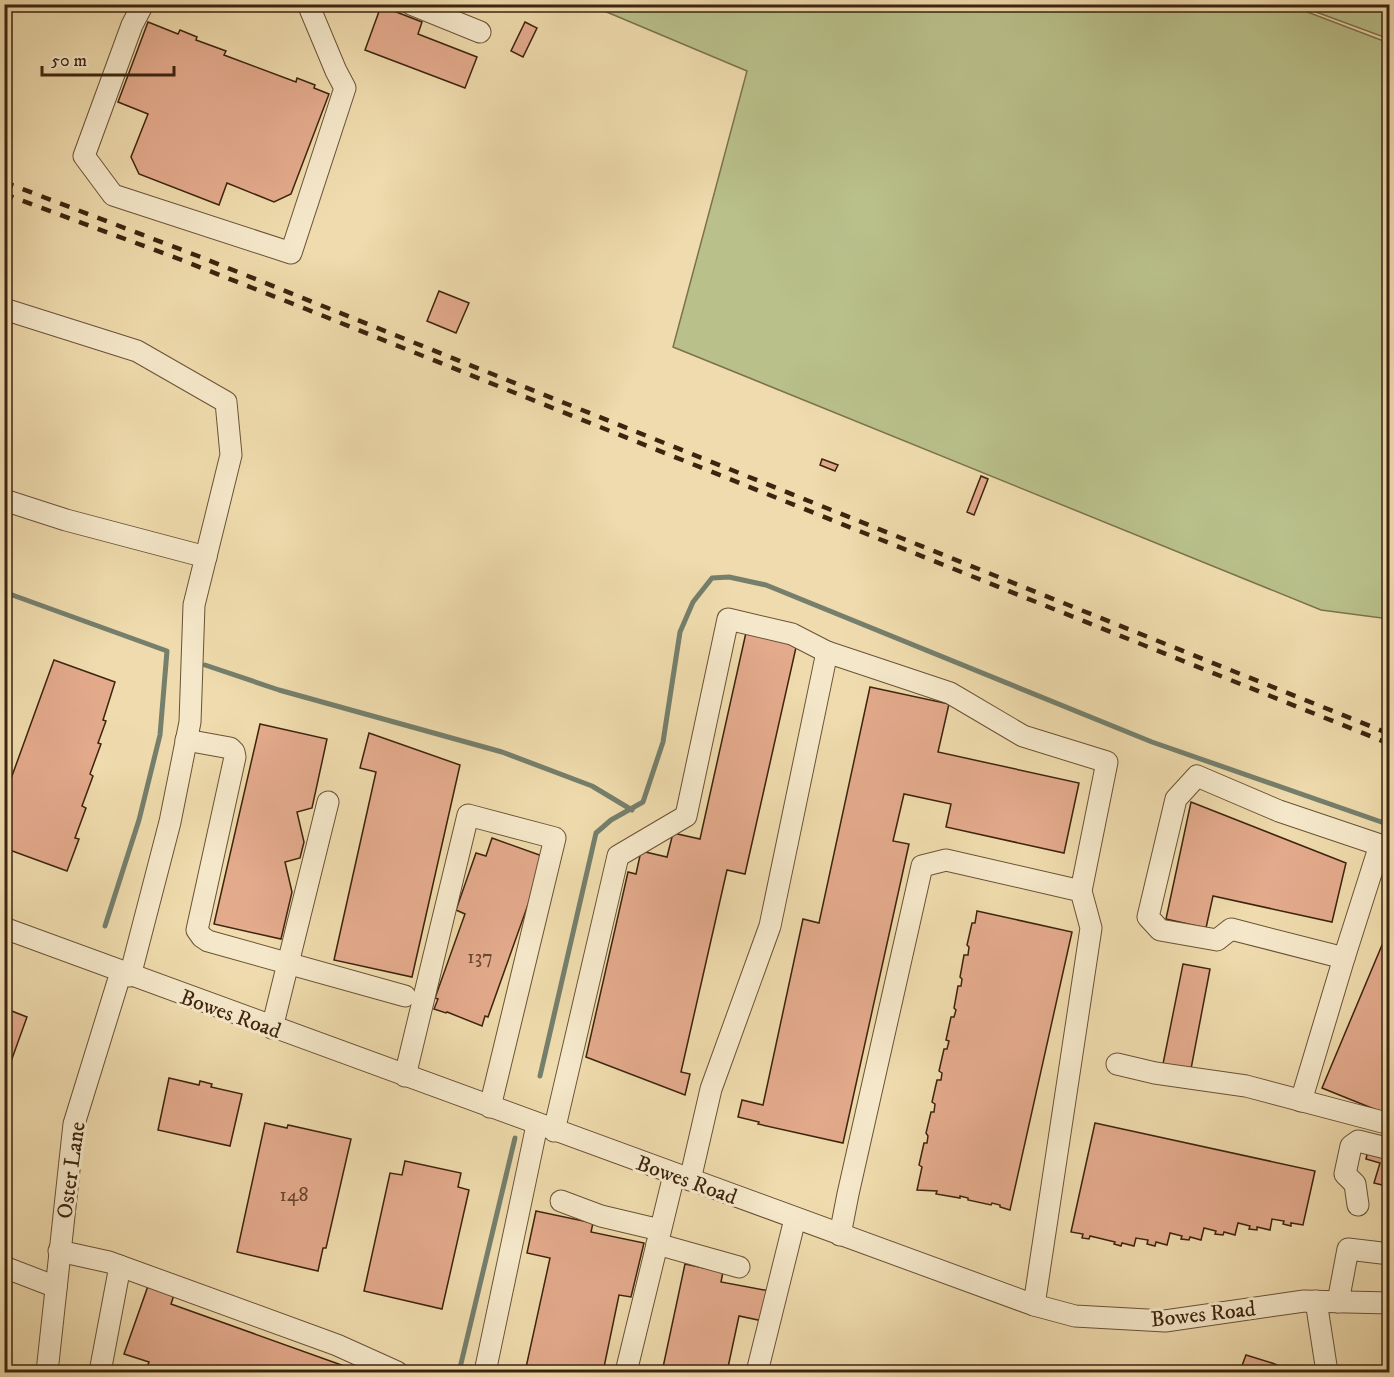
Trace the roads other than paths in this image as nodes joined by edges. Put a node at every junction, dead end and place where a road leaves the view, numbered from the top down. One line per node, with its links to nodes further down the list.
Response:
1 (143, 4): 2 (street)
2 (308, 4)
3 (411, 4): 4 (street)
4 (480, 32)
5 (4, 309): 7 (street, Oster Lane)
6 (4, 500): 7 (street)
7 (206, 557): 9 (street, Oster Lane)
8 (826, 652): 12 (street); 24 (street); 26 (street)
9 (186, 740): 15 (street); 16 (street, Oster Lane)
10 (328, 802): 15 (street)
11 (1385, 847): 14 (street); 14 (street)
12 (1081, 891): 30 (street); 41 (street)
13 (4, 928): 16 (street, Bowes Road)
14 (1344, 958): 21 (street)
15 (287, 965): 17 (street); 18 (street)
16 (125, 974): 18 (street, Bowes Road); 32 (street, Oster Lane)
17 (405, 996)
18 (272, 1028): 20 (street, Bowes Road)
19 (1117, 1064): 21 (street)
20 (405, 1076): 22 (street, Bowes Road); 22 (street)
21 (1301, 1101): 23 (street)
22 (490, 1107): 24 (street, Bowes Road)
23 (1389, 1124)
24 (546, 1128): 26 (street, Bowes Road); 45 (street)
25 (1389, 1149): 28 (street)
26 (682, 1178): 29 (street, Bowes Road); 31 (street)
27 (561, 1201): 31 (street)
28 (1358, 1205)
29 (795, 1219): 30 (street, Bowes Road); 47 (street)
30 (840, 1235): 41 (street, Bowes Road)
31 (659, 1237): 36 (street); 46 (street)
32 (59, 1251): 34 (street); 37 (street, Oster Lane)
33 (1389, 1254): 39 (street)
34 (120, 1266): 43 (street); 44 (street)
35 (4, 1267): 37 (street)
36 (739, 1267)
37 (56, 1287): 42 (street, Oster Lane)
38 (1316, 1301): 39 (street, Bowes Road); 41 (street, Bowes Road); 48 (street)
39 (1338, 1302): 40 (street, Bowes Road)
40 (1389, 1303)
41 (1034, 1305)
42 (47, 1372)
43 (100, 1372)
44 (398, 1372)
45 (485, 1372)
46 (626, 1372)
47 (757, 1372)
48 (1327, 1372)

